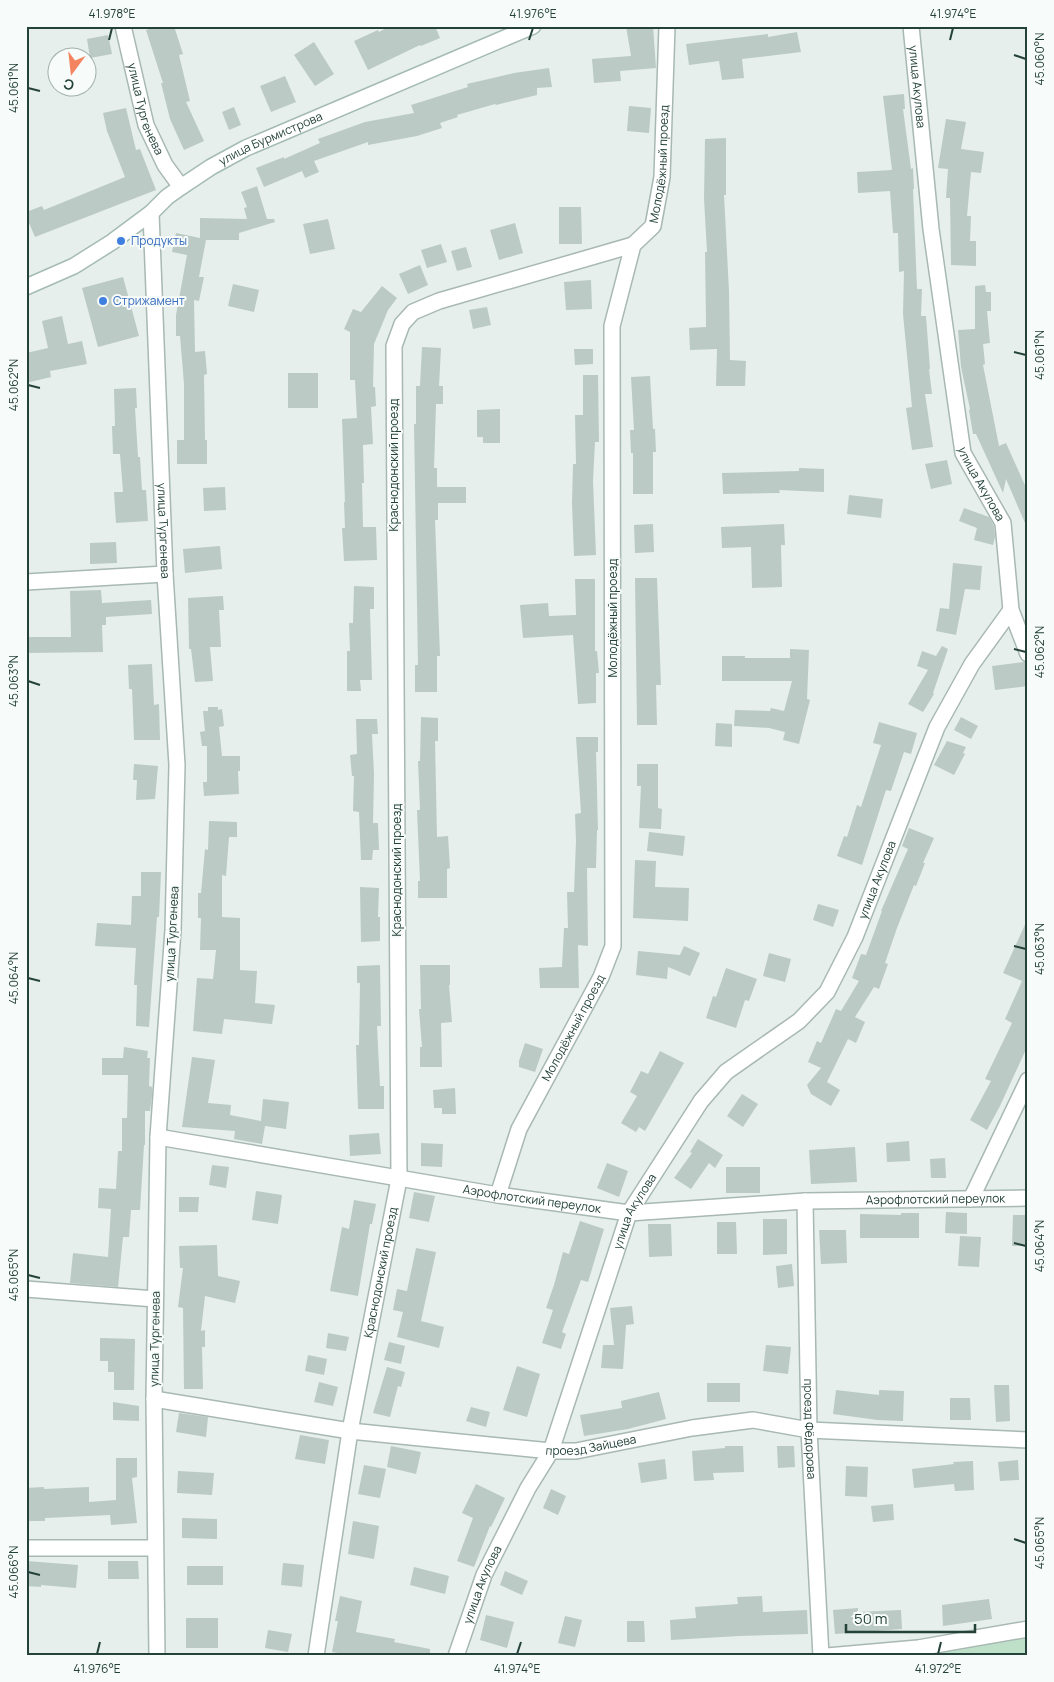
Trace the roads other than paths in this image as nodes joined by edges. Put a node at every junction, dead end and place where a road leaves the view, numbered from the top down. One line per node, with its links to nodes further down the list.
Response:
1 (123, 26): 5 (street, улица Тургенева)
2 (533, 26): 5 (street, улица Бурмистрова)
3 (667, 26): 7 (street, Молодёжный проезд)
4 (911, 26): 11 (street, улица Акулова)
5 (181, 187): 6 (street, улица Бурмистрова)
6 (151, 213): 8 (street, улица Бурмистрова); 9 (street, улица Тургенева)
7 (632, 245): 15 (street, Краснодонский проезд); 16 (street, Молодёжный проезд)
8 (26, 286)
9 (165, 574): 10 (street); 14 (street, улица Тургенева)
10 (26, 582)
11 (1011, 610): 12 (street); 20 (street, улица Акулова)
12 (1028, 654)
13 (1028, 1080): 18 (street)
14 (158, 1137): 15 (street, Аэрофлотский переулок); 22 (street, улица Тургенева)
15 (399, 1179): 16 (street, Аэрофлотский переулок); 25 (street, Краснодонский проезд)
16 (498, 1196): 20 (street, Аэрофлотский переулок)
17 (1028, 1198): 18 (street, Аэрофлотский переулок)
18 (971, 1199): 19 (street, Аэрофлотский переулок)
19 (805, 1201): 20 (street, Аэрофлотский переулок); 24 (street, проезд Фёдорова)
20 (629, 1213): 27 (street, улица Акулова)
21 (26, 1289): 22 (street)
22 (155, 1299): 23 (street, улица Тургенева)
23 (154, 1399): 25 (street, проезд Зайцева); 29 (street, улица Тургенева)
24 (809, 1430): 26 (street, проезд Зайцева); 27 (street, проезд Зайцева); 34 (street, проезд Фёдорова)
25 (350, 1432): 27 (street, проезд Зайцева); 32 (street, Краснодонский проезд)
26 (1028, 1440)
27 (551, 1451): 33 (street, улица Акулова)
28 (26, 1548): 29 (street)
29 (155, 1548): 31 (street, улица Тургенева)
30 (1028, 1629): 35 (street)
31 (157, 1656)
32 (316, 1656)
33 (456, 1656)
34 (821, 1656)
35 (827, 1656)

